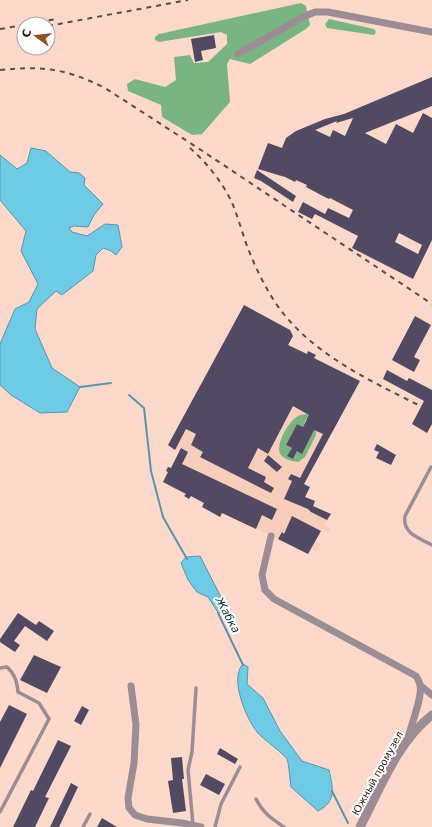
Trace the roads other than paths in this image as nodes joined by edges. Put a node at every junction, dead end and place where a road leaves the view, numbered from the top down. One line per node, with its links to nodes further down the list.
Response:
1 (432, 32): 2 (street)
2 (238, 54)
3 (431, 467): 5 (lane)
4 (271, 536): 8 (street)
5 (432, 545)
6 (0, 668): 15 (lane)
7 (131, 686): 17 (street)
8 (421, 686): 10 (street); 12 (street)
9 (196, 688): 17 (lane)
10 (432, 695)
11 (432, 715): 12 (street, Южный промузел)
12 (408, 738): 22 (street, Южный промузел)
13 (240, 767): 20 (lane)
14 (256, 799): 21 (lane)
15 (0, 812)
16 (90, 814): 18 (lane)
17 (193, 825): 19 (street)
18 (83, 827)
19 (202, 827)
20 (216, 827)
21 (284, 827)
22 (360, 827)

